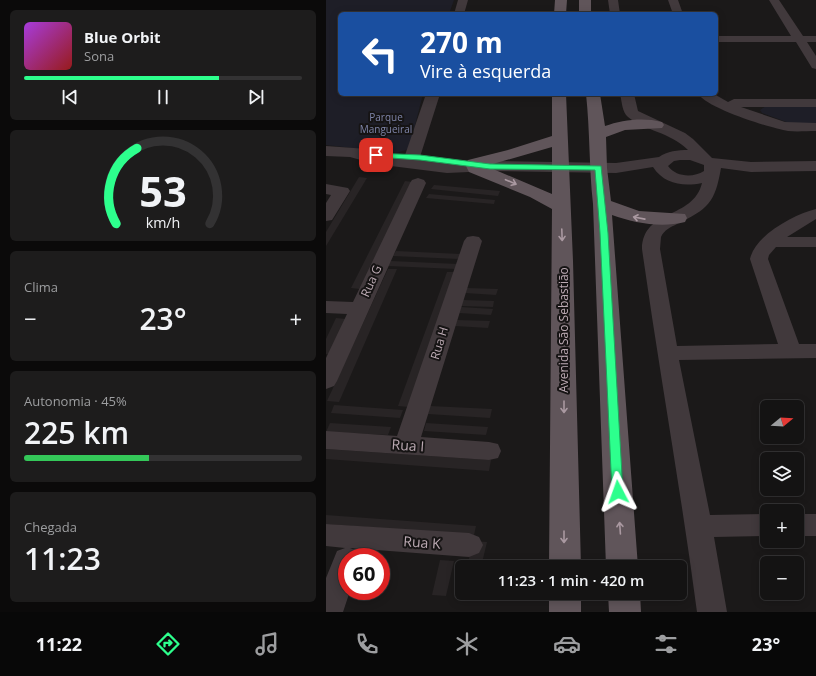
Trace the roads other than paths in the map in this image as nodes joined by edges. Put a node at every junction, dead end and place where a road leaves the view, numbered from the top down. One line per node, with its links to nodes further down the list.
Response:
1 (463, 0): 7 (street)
2 (561, 0): 8 (main road)
3 (585, 0): 9 (main road)
4 (613, 0): 10 (street)
5 (673, 0): 11 (street)
6 (774, 0): 13 (street)
7 (460, 12)
8 (560, 12)
9 (585, 12)
10 (615, 12)
11 (677, 12)
12 (718, 39): 13 (street)
13 (800, 39): 14 (street); 15 (street)
14 (816, 39)
15 (816, 65)
16 (433, 96): 30 (street)
17 (559, 96): 27 (main road, Avenida São Sebastião)
18 (593, 96): 25 (main road)
19 (627, 96): 23 (street)
20 (708, 96): 22 (street)
21 (816, 103): 22 (street)
22 (754, 109): 24 (street)
23 (656, 125): 25 (main road); 26 (street)
24 (816, 127)
25 (598, 134): 35 (main road)
26 (684, 138): 29 (street); 33 (street)
27 (560, 139): 31 (main road); 34 (main road, Avenida São Sebastião)
28 (326, 151): 30 (street)
29 (680, 155): 33 (street); 36 (street)
30 (412, 160): 31 (street)
31 (480, 166): 34 (street); 41 (main road, one-way to 41)
32 (816, 166): 33 (street)
33 (708, 167): 37 (street); 42 (street)
34 (560, 168): 35 (street); 41 (main road, Avenida São Sebastião)
35 (608, 168): 36 (street); 40 (main road)
36 (665, 168): 37 (street)
37 (685, 180): 42 (street)
38 (418, 183): 51 (street, Rua G)
39 (334, 190): 44 (street)
40 (602, 204): 45 (main road, one-way to 40); 68 (main road, one-way to 40)
41 (561, 206): 67 (main road, Avenida São Sebastião, one-way to 67)
42 (698, 206): 45 (street)
43 (814, 214): 46 (street); 48 (street)
44 (326, 216)
45 (678, 218): 54 (street)
46 (816, 236)
47 (473, 242): 57 (street, Rua H)
48 (772, 242): 49 (street); 52 (street)
49 (816, 242)
50 (326, 307): 51 (street)
51 (359, 308): 55 (street, Rua G)
52 (791, 351): 53 (street); 54 (street)
53 (816, 351)
54 (667, 353): 62 (street)
55 (328, 372)
56 (326, 440): 57 (street, Rua I)
57 (406, 445): 58 (street, Rua I)
58 (489, 451)
59 (760, 525): 62 (street)
60 (804, 525): 61 (street)
61 (816, 525)
62 (699, 526): 75 (street)
63 (326, 535): 65 (street, Rua K)
64 (469, 546): 66 (street, Rua K)
65 (346, 548)
66 (390, 549)
67 (565, 560)
68 (622, 560)
69 (338, 584): 72 (street)
70 (565, 600): 73 (main road)
71 (624, 600): 74 (main road)
72 (328, 612)
73 (565, 612)
74 (625, 612)
75 (712, 612)

